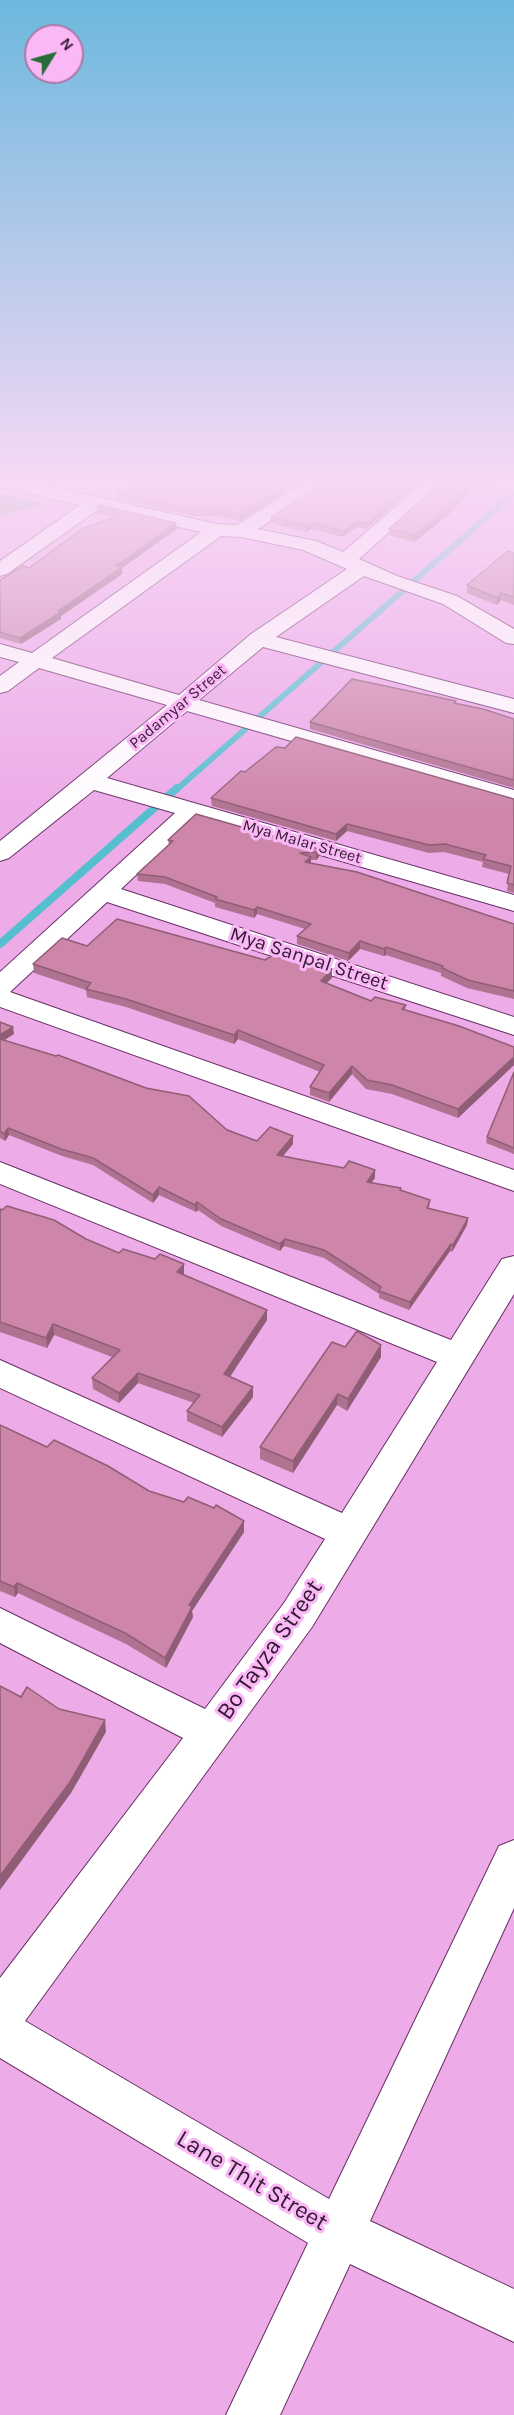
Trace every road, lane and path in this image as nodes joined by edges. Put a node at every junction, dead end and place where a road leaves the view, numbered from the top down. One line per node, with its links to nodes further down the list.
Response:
1 (132, 591): 7 (street)
2 (320, 591): 5 (street, Padamyar Street)
3 (425, 591): 4 (street)
4 (511, 631)
5 (259, 639): 9 (street, Padamyar Street); 10 (street)
6 (0, 651): 7 (street)
7 (35, 661): 8 (street); 9 (street)
8 (0, 686)
9 (182, 703): 11 (street, Padamyar Street); 12 (street)
10 (514, 706)
11 (90, 780): 13 (street, Mya Malar Street); 14 (street, Padamyar Street)
12 (514, 798)
13 (191, 811): 15 (street); 16 (street, Mya Malar Street)
14 (0, 853)
15 (103, 892): 17 (street); 19 (street, Mya Sanpal Street)
16 (514, 903)
17 (0, 987)
18 (0, 998): 21 (street)
19 (514, 1026)
20 (0, 1172): 23 (street)
21 (514, 1181)
22 (514, 1267): 23 (street, Bo Tayza Street)
23 (459, 1357): 25 (street, Bo Tayza Street)
24 (0, 1373): 25 (street)
25 (350, 1533): 27 (street, Bo Tayza Street)
26 (0, 1624): 27 (street)
27 (211, 1732): 30 (street, Bo Tayza Street)
28 (514, 1860): 29 (street)
29 (504, 1900): 32 (street)
30 (0, 2016)
31 (0, 2032): 32 (street, Lane Thit Street)
32 (339, 2233): 33 (street, Lane Thit Street); 34 (street)
33 (513, 2315)
34 (254, 2415)

